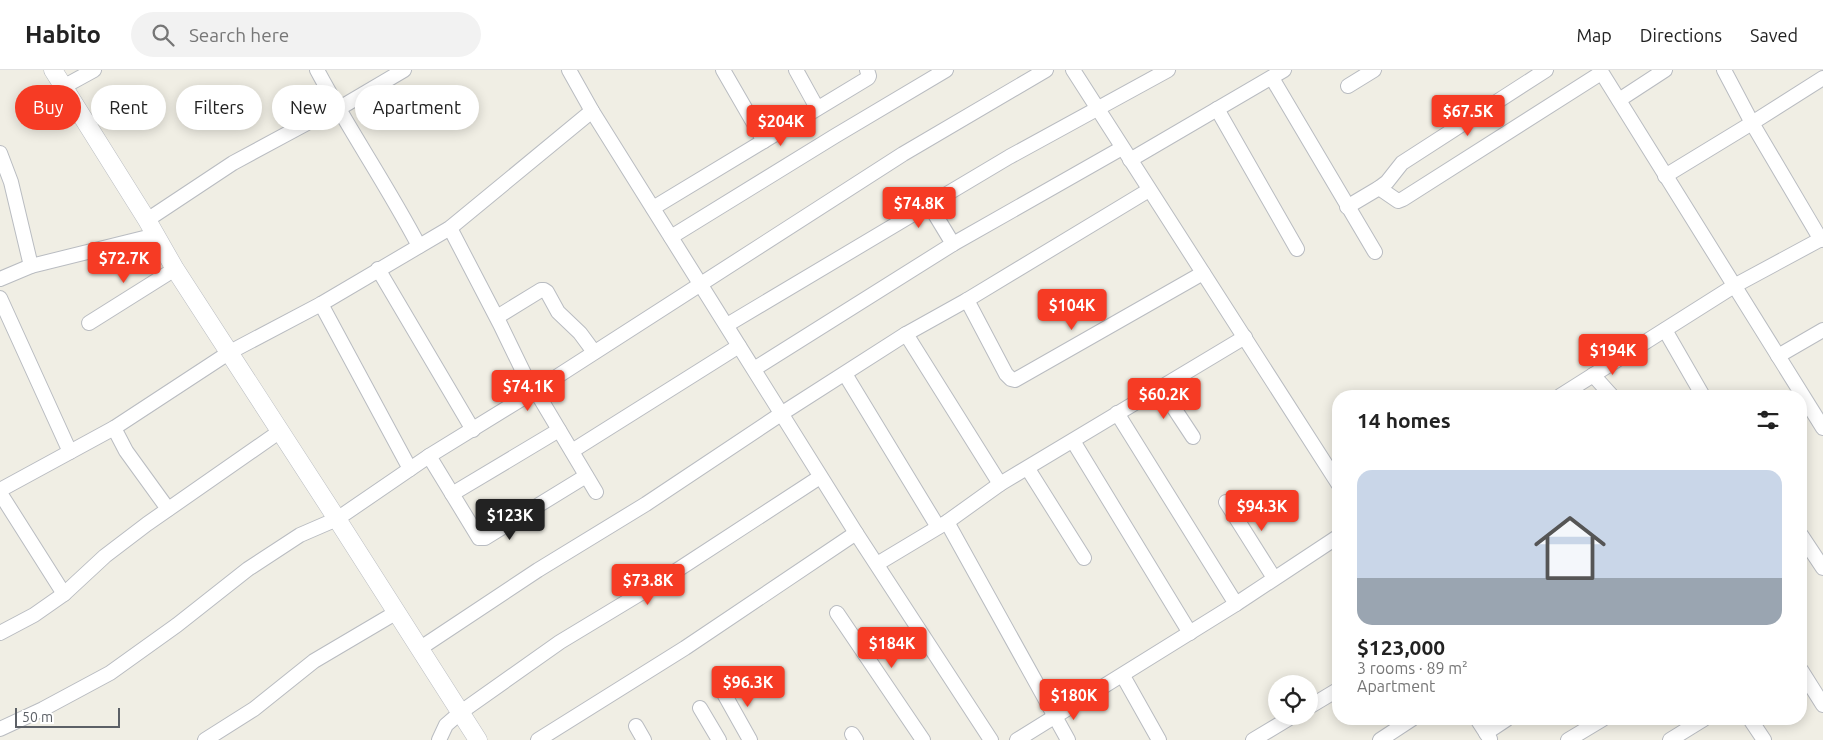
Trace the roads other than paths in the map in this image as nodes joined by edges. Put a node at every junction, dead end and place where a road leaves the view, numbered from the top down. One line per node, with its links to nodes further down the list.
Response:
1 (53, 70): 21 (street)
2 (94, 70): 22 (street)
3 (316, 70): 23 (street)
4 (404, 70): 26 (street)
5 (569, 70): 30 (street)
6 (723, 70): 35 (street)
7 (796, 70): 27 (street)
8 (867, 70): 27 (street)
9 (946, 70): 47 (street)
10 (1046, 70): 58 (street)
11 (1073, 70): 28 (street)
12 (1168, 70): 28 (street)
13 (1284, 70): 19 (street)
14 (1374, 70): 24 (street)
15 (1546, 70): 40 (street)
16 (1665, 70): 25 (street)
17 (1724, 70): 33 (street)
18 (1600, 71): 25 (street); 40 (street)
19 (1272, 78): 29 (street); 43 (street)
20 (1823, 78): 33 (street)
21 (62, 85)
22 (67, 85)
23 (324, 85)
24 (1348, 86)
25 (1619, 100): 38 (street)
26 (345, 105)
27 (816, 108): 35 (street)
28 (1097, 108): 37 (street); 42 (street)
29 (1217, 109): 37 (street); 51 (street)
30 (592, 111): 44 (street); 46 (street)
31 (81, 116): 45 (street)
32 (345, 120): 50 (street)
33 (1752, 124): 38 (street); 48 (street)
34 (294, 130): 45 (street)
35 (764, 141): 44 (street)
36 (0, 153): 39 (street)
37 (1126, 154): 41 (street); 49 (street)
38 (1666, 176): 59 (street)
39 (5, 183): 53 (street)
40 (1379, 188): 43 (street)
41 (1149, 190): 56 (street); 61 (street)
42 (930, 206): 49 (street); 65 (street)
43 (1347, 207): 52 (street)
44 (653, 208): 47 (street)
45 (152, 228): 53 (street); 54 (street)
46 (450, 228): 50 (street); 63 (street)
47 (670, 237): 58 (street)
48 (1822, 239): 59 (street)
49 (953, 244): 74 (street)
50 (419, 246): 55 (street)
51 (1297, 250)
52 (1375, 252)
53 (31, 266): 57 (street)
54 (175, 269): 64 (street); 71 (street)
55 (378, 269): 62 (street); 88 (street)
56 (1203, 273): 61 (street); 69 (street)
57 (0, 279)
58 (701, 285): 65 (street); 72 (street)
59 (1734, 286): 66 (street); 73 (street)
60 (0, 298): 94 (street)
61 (966, 300): 68 (street)
62 (321, 304): 71 (street); 97 (street)
63 (497, 318): 72 (street); 82 (street)
64 (88, 323)
65 (727, 325): 70 (street)
66 (1664, 330): 76 (street); 80 (street)
67 (1823, 330): 73 (street)
68 (906, 334): 75 (street); 101 (street)
69 (1245, 337): 77 (street); 98 (street)
70 (739, 346): 74 (street); 93 (street)
71 (230, 352): 87 (street); 90 (street)
72 (594, 352): 82 (street)
73 (1778, 356): 81 (street)
74 (754, 369): 85 (street)
75 (845, 374): 85 (street); 108 (street)
76 (1593, 375): 78 (street); 79 (street)
77 (1160, 387): 84 (street); 91 (street)
78 (1569, 390)
79 (1607, 390)
80 (1699, 390)
81 (1800, 390)
82 (533, 392): 88 (street); 89 (street)
83 (1807, 401): 86 (street)
84 (1117, 413): 92 (street); 117 (street)
85 (781, 414): 100 (street); 122 (street)
86 (1821, 422)
87 (114, 428): 94 (street); 106 (street)
88 (472, 430): 95 (street)
89 (559, 430): 93 (street); 104 (street)
90 (280, 432): 106 (street); 107 (street)
91 (1193, 437)
92 (1073, 440): 96 (street); 121 (street)
93 (572, 451): 99 (street)
94 (70, 452): 102 (street)
95 (429, 456): 97 (street); 104 (street)
96 (1028, 468): 101 (street); 112 (street)
97 (410, 469): 107 (street)
98 (1332, 474)
99 (586, 476): 103 (street); 104 (street)
100 (820, 477): 109 (street); 130 (street)
101 (1000, 484): 108 (street)
102 (0, 491): 116 (street)
103 (596, 492)
104 (452, 494)
105 (1226, 502): 115 (street)
106 (168, 509): 116 (street)
107 (337, 518): 118 (street); 140 (street)
108 (943, 524): 113 (street); 131 (street)
109 (856, 533): 113 (street); 145 (street)
110 (1332, 541): 115 (street)
111 (1807, 544): 114 (street)
112 (1084, 558)
113 (877, 564): 150 (street)
114 (1823, 568)
115 (1274, 578): 117 (street)
116 (64, 594): 120 (street)
117 (1236, 604): 121 (street)
118 (397, 612): 122 (street); 142 (street)
119 (837, 613): 149 (street)
120 (0, 633)
121 (1190, 633): 123 (street)
122 (419, 649): 130 (street)
123 (1123, 676): 131 (street); 153 (street)
124 (1807, 680): 128 (street)
125 (722, 690): 148 (street)
126 (1332, 693): 127 (street)
127 (1318, 702)
128 (1823, 705)
129 (700, 708): 147 (street)
130 (461, 712): 143 (street); 144 (street)
131 (1055, 718): 151 (street); 152 (street)
132 (1278, 725): 154 (street)
133 (1403, 725): 155 (street)
134 (1481, 725): 141 (street)
135 (1500, 725): 141 (street)
136 (1593, 725): 156 (street)
137 (1694, 725): 157 (street)
138 (1754, 725): 158 (street)
139 (636, 726): 146 (street)
140 (0, 729)
141 (1488, 736)
142 (205, 740)
143 (439, 740)
144 (478, 740)
145 (538, 740)
146 (644, 740)
147 (720, 740)
148 (750, 740)
149 (923, 740)
150 (991, 740)
151 (1017, 740)
152 (1068, 740)
153 (1159, 740)
154 (1253, 740)
155 (1380, 740)
156 (1568, 740)
157 (1670, 740)
158 (1764, 740)

